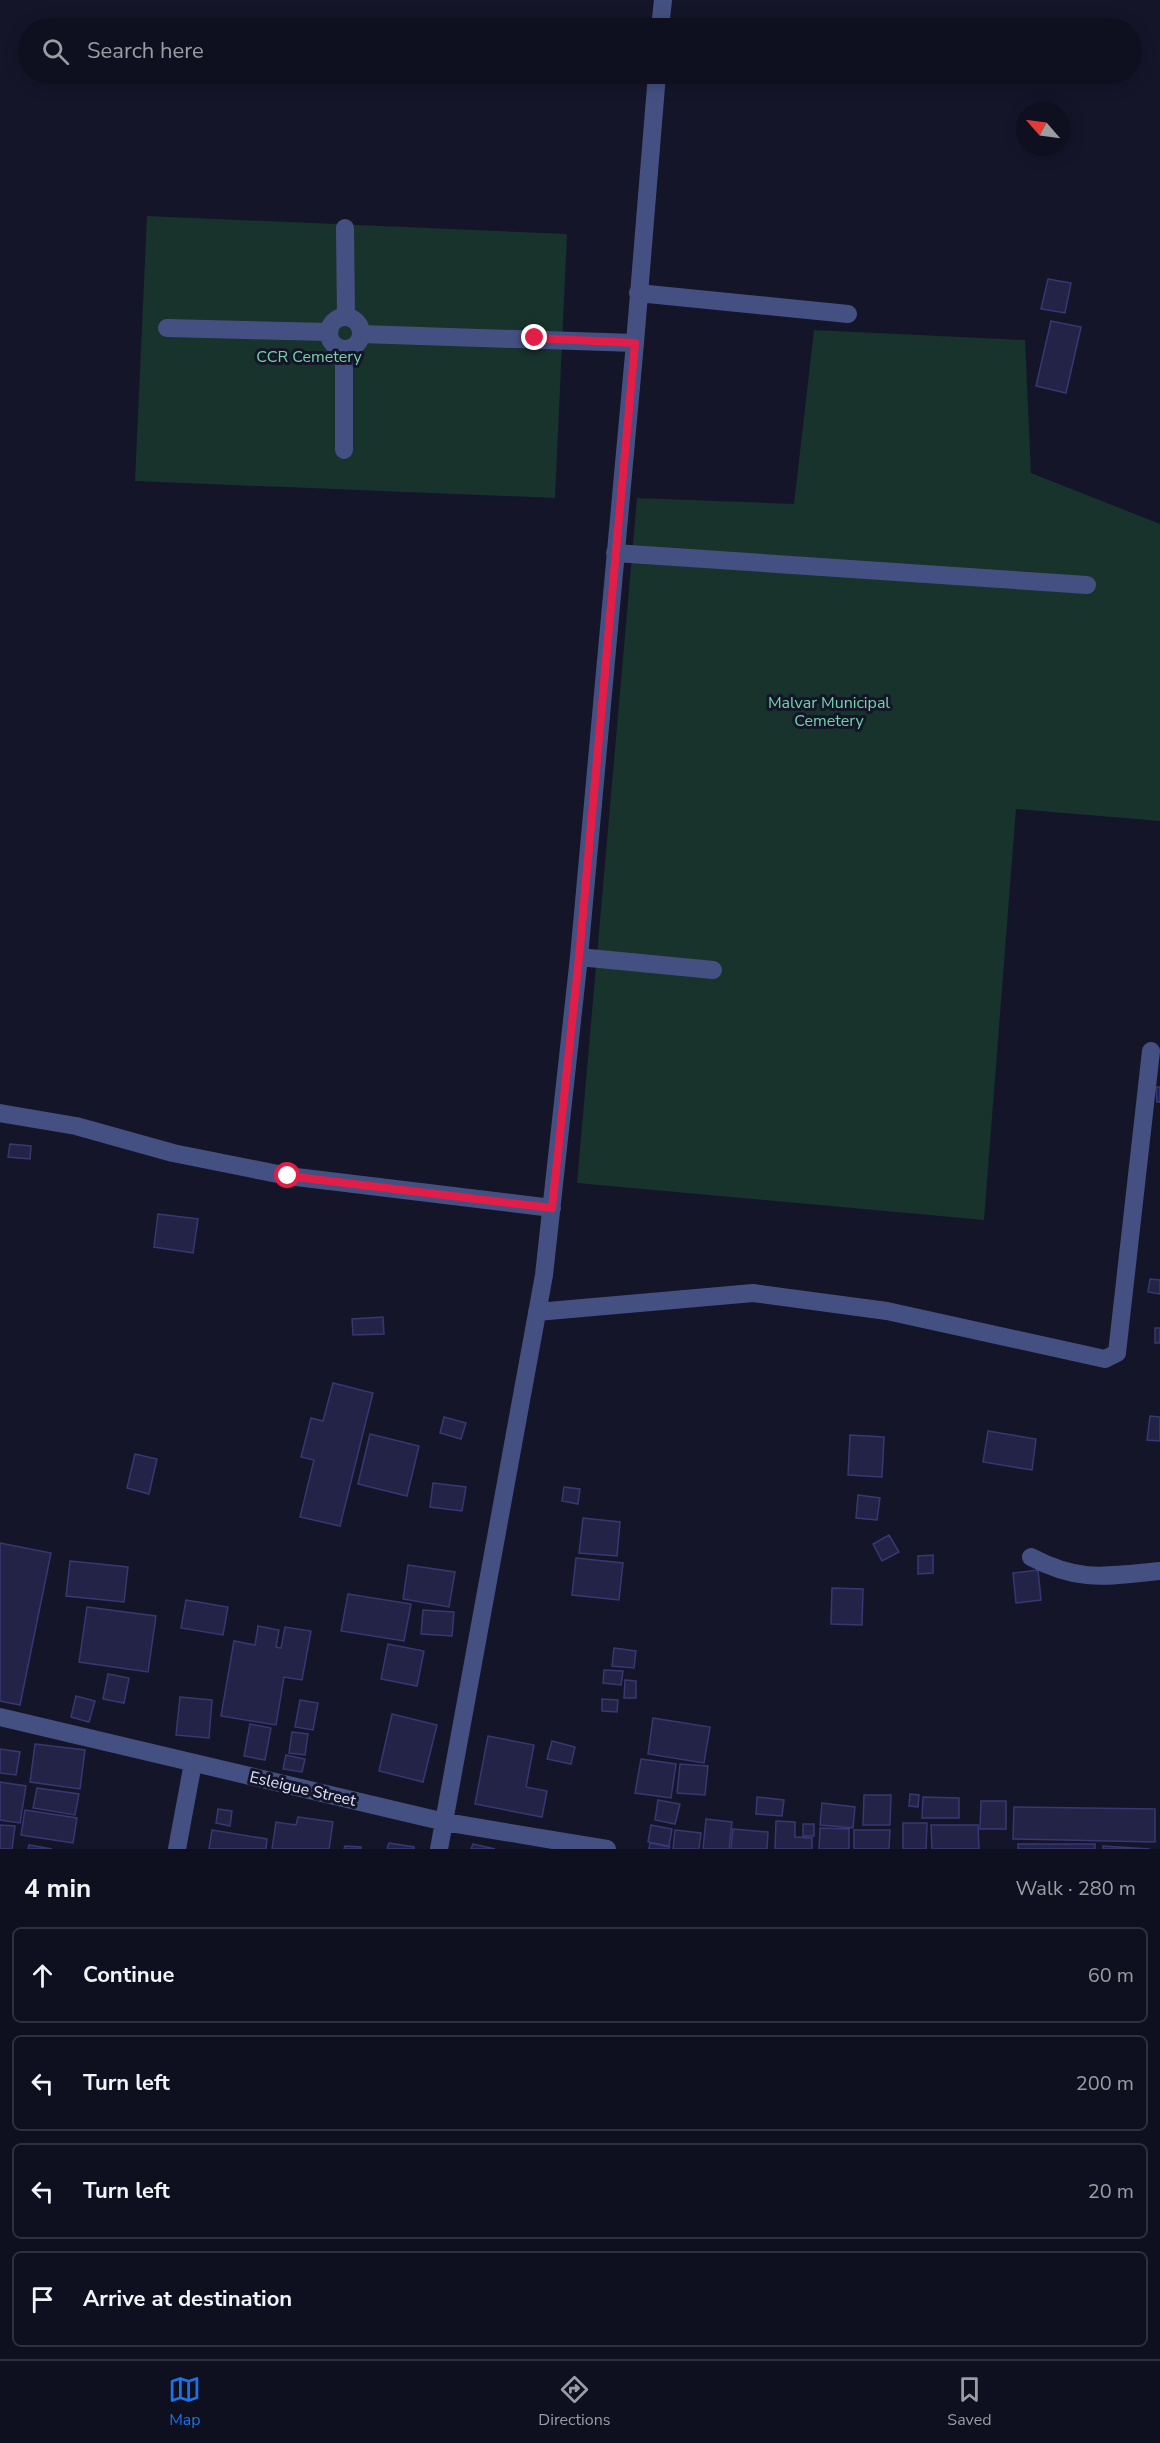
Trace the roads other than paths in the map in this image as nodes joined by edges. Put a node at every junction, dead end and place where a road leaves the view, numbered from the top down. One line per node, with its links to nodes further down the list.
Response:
1 (663, 0): 2 (street)
2 (661, 18)
3 (656, 84): 5 (street)
4 (345, 228): 7 (street)
5 (638, 293): 6 (street); 11 (street)
6 (848, 314)
7 (346, 317): 9 (street); 10 (street)
8 (166, 328): 9 (street)
9 (329, 332): 12 (street)
10 (362, 334): 11 (street); 12 (street)
11 (635, 343): 14 (street)
12 (344, 349): 13 (street)
13 (344, 450)
14 (615, 554): 15 (street); 16 (street)
15 (1087, 585)
16 (579, 957): 17 (street); 20 (street)
17 (713, 970)
18 (1151, 1051): 21 (street)
19 (0, 1113): 20 (street)
20 (552, 1208): 21 (street)
21 (537, 1312): 26 (street)
22 (1031, 1557): 23 (street)
23 (1160, 1571)
24 (0, 1717): 25 (street, Esleigue Street)
25 (193, 1763): 26 (street, Esleigue Street); 27 (street)
26 (445, 1822): 28 (street); 29 (street, Esleigue Street)
27 (177, 1849)
28 (439, 1849)
29 (608, 1849)

